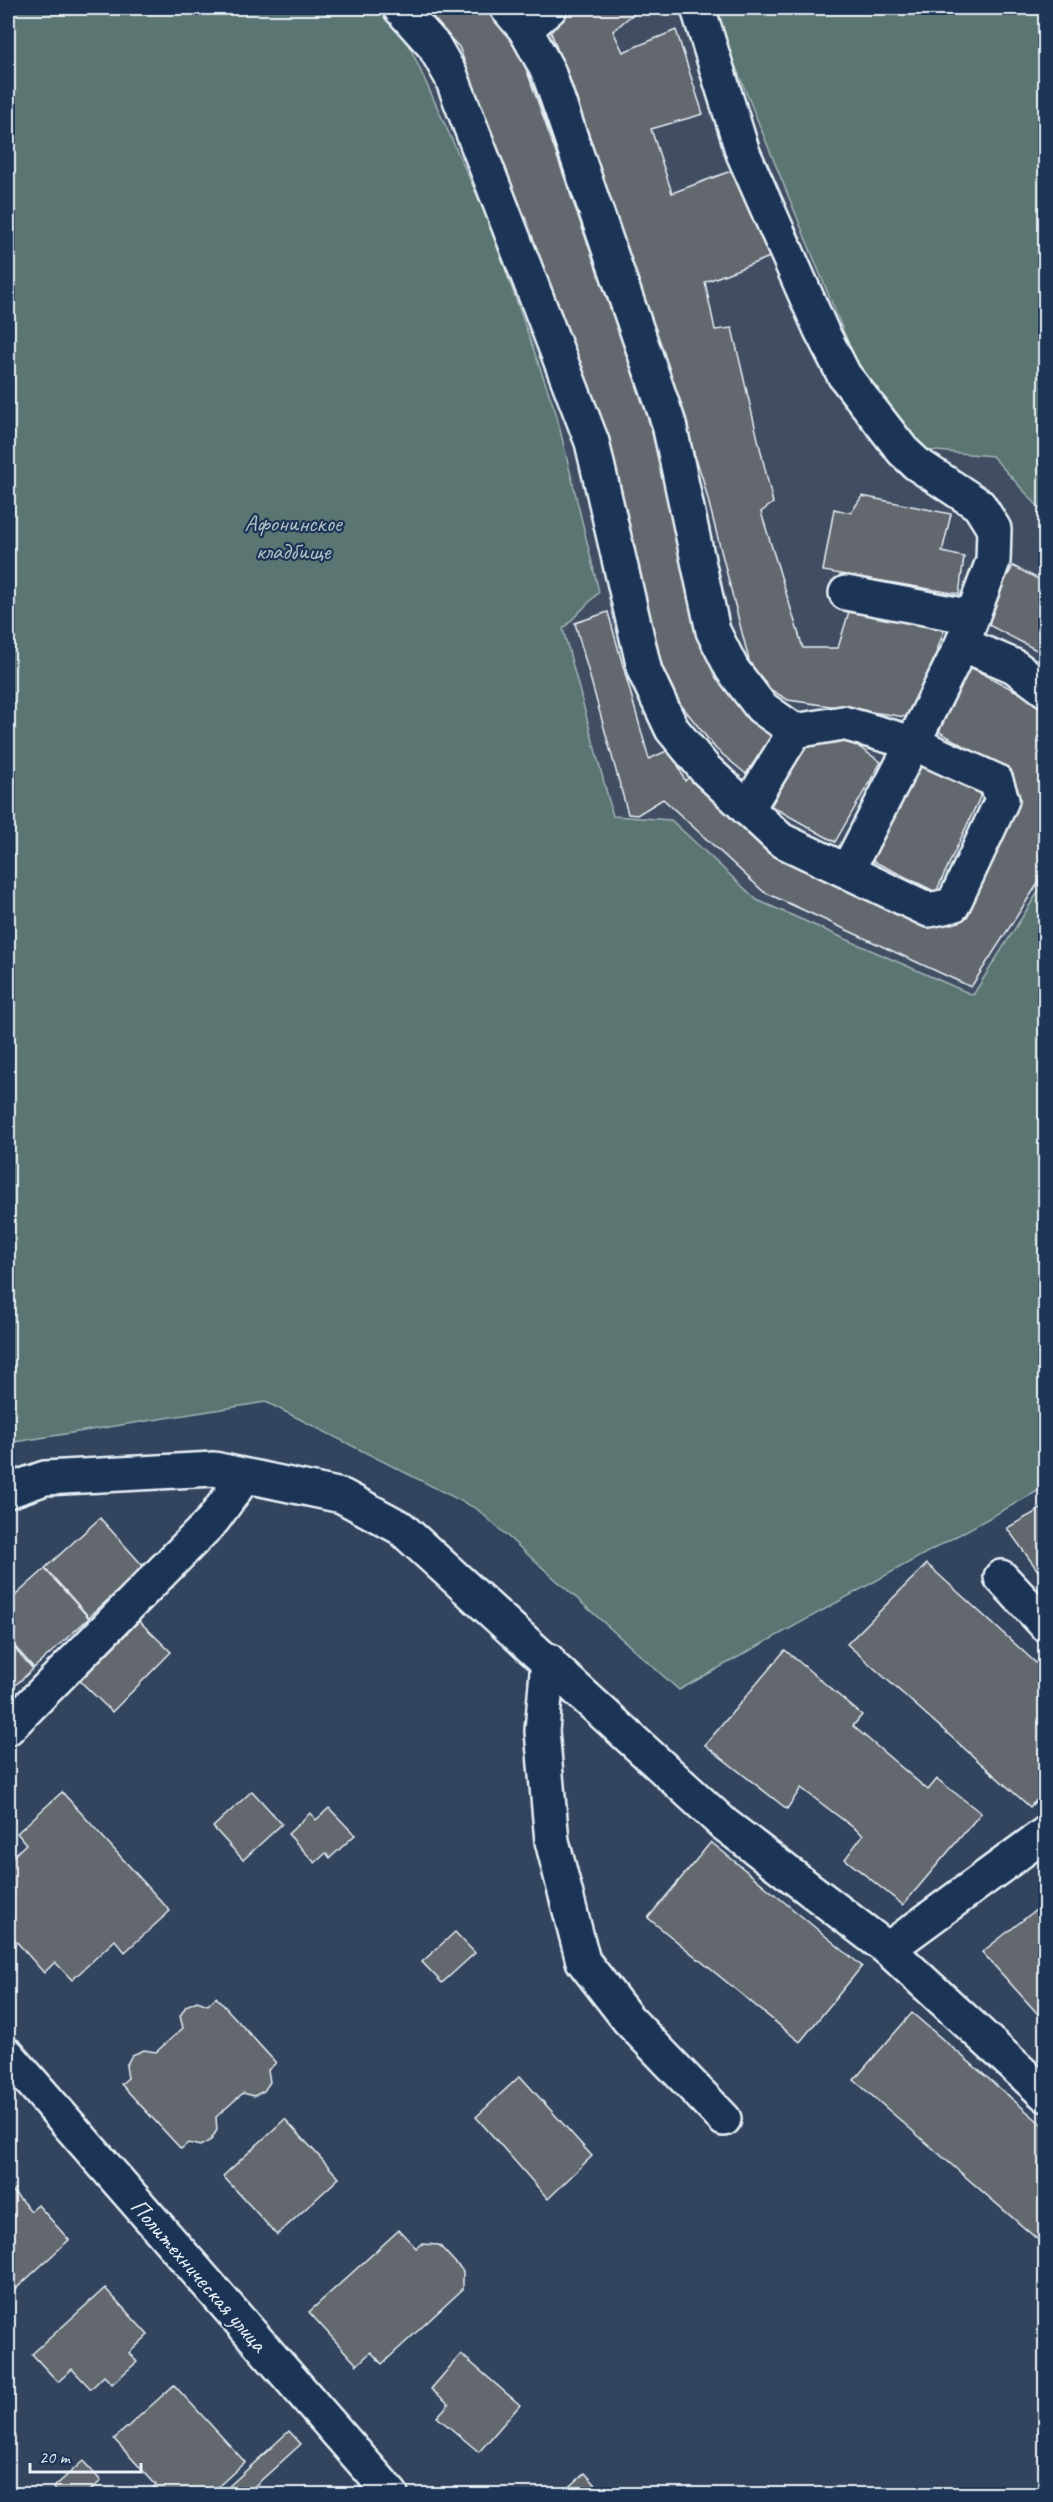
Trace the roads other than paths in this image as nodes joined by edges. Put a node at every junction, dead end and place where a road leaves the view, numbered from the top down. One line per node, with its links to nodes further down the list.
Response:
1 (400, 8): 10 (street)
2 (550, 8): 4 (street)
3 (698, 8): 6 (street)
4 (516, 18): 8 (street)
5 (846, 593): 6 (street)
6 (967, 631): 7 (street); 9 (street)
7 (1046, 690)
8 (795, 731): 9 (street); 10 (street)
9 (913, 743): 11 (street); 11 (street)
10 (747, 809): 11 (street)
11 (847, 872)
12 (245, 1476): 13 (street); 16 (street); 17 (street)
13 (8, 1491)
14 (1001, 1576): 15 (street)
15 (1046, 1625)
16 (548, 1660): 19 (street); 22 (street)
17 (8, 1728)
18 (1046, 1833): 19 (street)
19 (888, 1949): 21 (street)
20 (8, 2055): 23 (street, Политехническая улица)
21 (1046, 2095)
22 (724, 2119)
23 (391, 2494)

